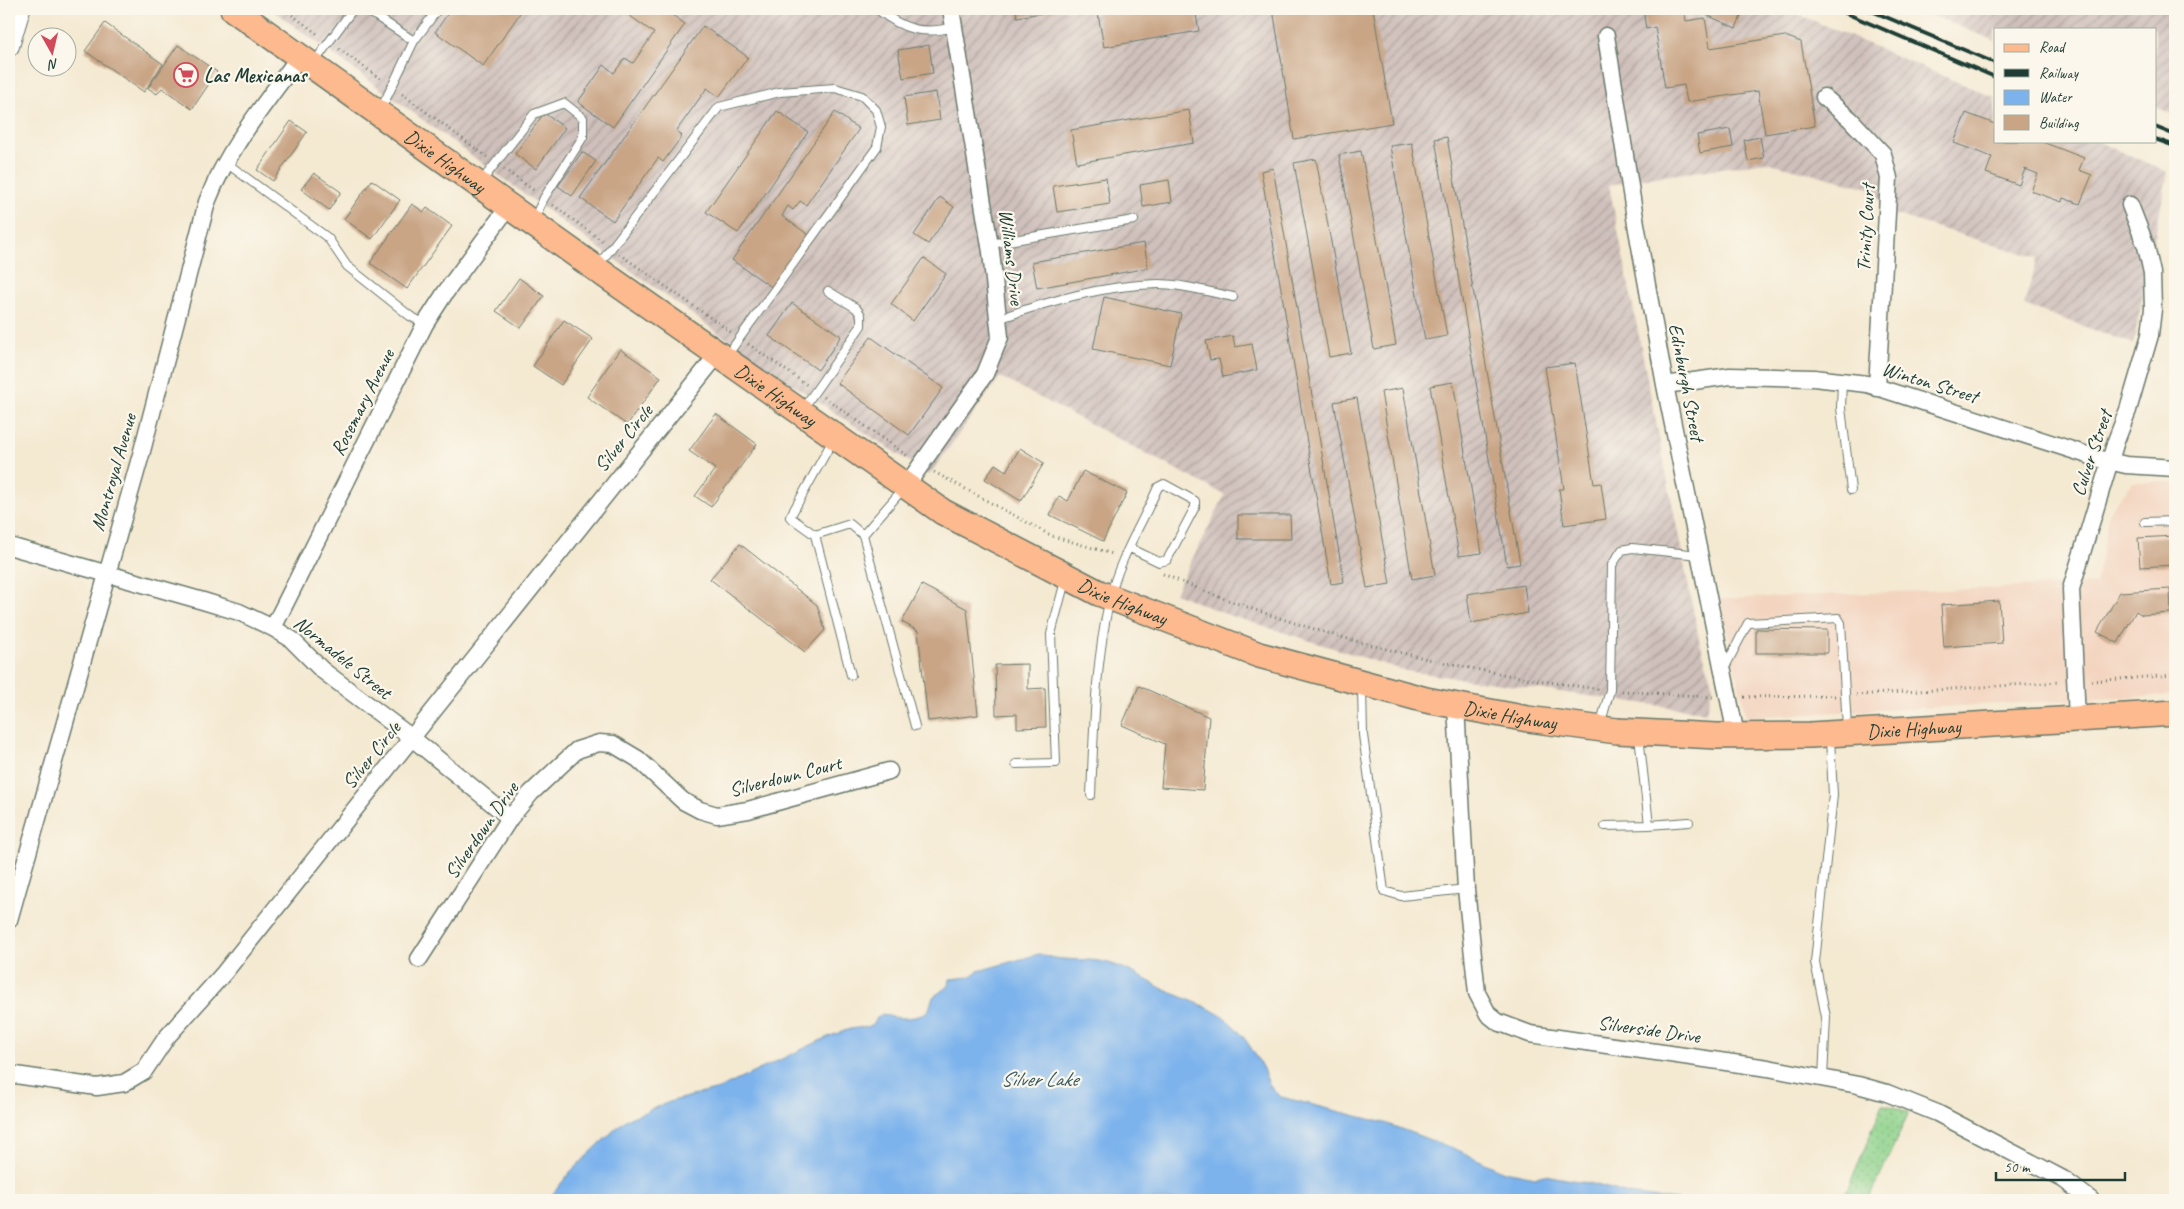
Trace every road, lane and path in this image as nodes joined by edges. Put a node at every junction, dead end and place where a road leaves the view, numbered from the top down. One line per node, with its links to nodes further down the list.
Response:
1 (20, 9): 13 (street)
2 (233, 9): 14 (main road, Dixie Highway)
3 (284, 9): 11 (path)
4 (353, 9): 11 (lane)
5 (365, 9): 12 (lane)
6 (438, 9): 12 (lane)
7 (877, 9): 9 (lane)
8 (951, 9): 9 (street, Williams Drive)
9 (954, 27): 26 (street, Williams Drive)
10 (1606, 36): 36 (street, Edinburgh Street)
11 (328, 41): 14 (lane); 15 (path)
12 (414, 41): 15 (lane)
13 (9, 46)
14 (306, 61): 17 (main road, Dixie Highway); 18 (street, Montroyal Avenue)
15 (392, 87): 17 (lane); 19 (path)
16 (1824, 96): 37 (street, Trinity Court)
17 (379, 113): 20 (main road, Dixie Highway)
18 (225, 162): 32 (lane); 56 (street, Montroyal Avenue)
19 (495, 162): 20 (lane); 21 (path); 21 (lane)
20 (480, 185): 23 (main road, Dixie Highway)
21 (544, 198): 25 (lane); 27 (path)
22 (2130, 205): 42 (street, Culver Street)
23 (509, 206): 25 (main road, Dixie Highway); 32 (street, Rosemary Avenue)
24 (1134, 220): 26 (lane)
25 (532, 222): 28 (main road, Dixie Highway)
26 (990, 244): 31 (street, Williams Drive)
27 (612, 248): 28 (lane); 33 (path); 33 (lane)
28 (595, 268): 34 (main road, Dixie Highway)
29 (828, 291): 38 (lane)
30 (1233, 298): 31 (lane)
31 (998, 319): 45 (street, Williams Drive)
32 (425, 324): 59 (street, Rosemary Avenue)
33 (740, 338): 34 (lane); 38 (path)
34 (721, 356): 39 (main road, Dixie Highway); 76 (street, Silver Circle)
35 (1842, 381): 36 (street, Winton Street); 37 (street, Winton Street); 46 (lane)
36 (1665, 385): 53 (street, Edinburgh Street)
37 (1878, 388): 42 (street, Winton Street)
38 (816, 391): 39 (lane); 41 (path)
39 (801, 412): 40 (main road, Dixie Highway)
40 (836, 436): 45 (main road, Dixie Highway); 49 (lane)
41 (901, 452)
42 (2110, 461): 43 (street, Winton Street); 63 (street, Culver Street)
43 (2175, 468)
44 (944, 478): 54 (path)
45 (906, 486): 50 (lane); 57 (main road, Dixie Highway)
46 (1852, 490)
47 (2175, 521): 48 (lane)
48 (2145, 522)
49 (815, 535): 50 (lane); 61 (lane)
50 (863, 535): 71 (lane)
51 (9, 546): 56 (street, Normadele Street)
52 (1130, 548): 52 (lane); 54 (lane)
53 (1699, 555): 60 (street, Edinburgh Street); 65 (lane)
54 (1124, 557): 58 (lane)
55 (1160, 572): 65 (path)
56 (106, 573): 59 (street, Normadele Street); 86 (street, Montroyal Avenue)
57 (1066, 576): 58 (main road, Dixie Highway); 78 (lane)
58 (1110, 598): 64 (main road, Dixie Highway); 80 (lane)
59 (273, 628): 76 (street, Normadele Street)
60 (1723, 672): 66 (lane); 67 (street, Edinburgh Street)
61 (851, 674)
62 (2175, 675): 63 (path)
63 (2074, 682): 66 (path); 70 (street, Culver Street)
64 (1362, 683): 68 (main road, Dixie Highway); 85 (lane)
65 (1610, 690): 67 (path); 72 (lane)
66 (1845, 696): 67 (path); 74 (lane)
67 (1729, 697): 75 (street, Edinburgh Street)
68 (1456, 706): 72 (main road, Dixie Highway); 85 (street, Silverside Drive)
69 (2175, 712): 70 (main road, Dixie Highway)
70 (2077, 719): 74 (main road, Dixie Highway)
71 (915, 726)
72 (1600, 728): 73 (main road, Dixie Highway)
73 (1638, 732): 75 (main road, Dixie Highway); 83 (lane)
74 (1839, 733): 75 (main road, Dixie Highway); 89 (lane)
75 (1736, 736)
76 (412, 738): 81 (street, Normadele Street); 88 (street, Silver Circle)
77 (624, 751): 79 (street, Silverdown Court); 81 (street, Silverdown Drive)
78 (1016, 764)
79 (889, 771)
80 (1092, 795)
81 (510, 818): 87 (street, Silverdown Drive)
82 (1689, 822): 83 (lane)
83 (1649, 825): 84 (lane)
84 (1605, 826)
85 (1466, 889): 89 (street, Silverside Drive)
86 (9, 920)
87 (419, 959)
88 (9, 1074)
89 (1823, 1078): 90 (street, Silverside Drive)
90 (2091, 1200)

